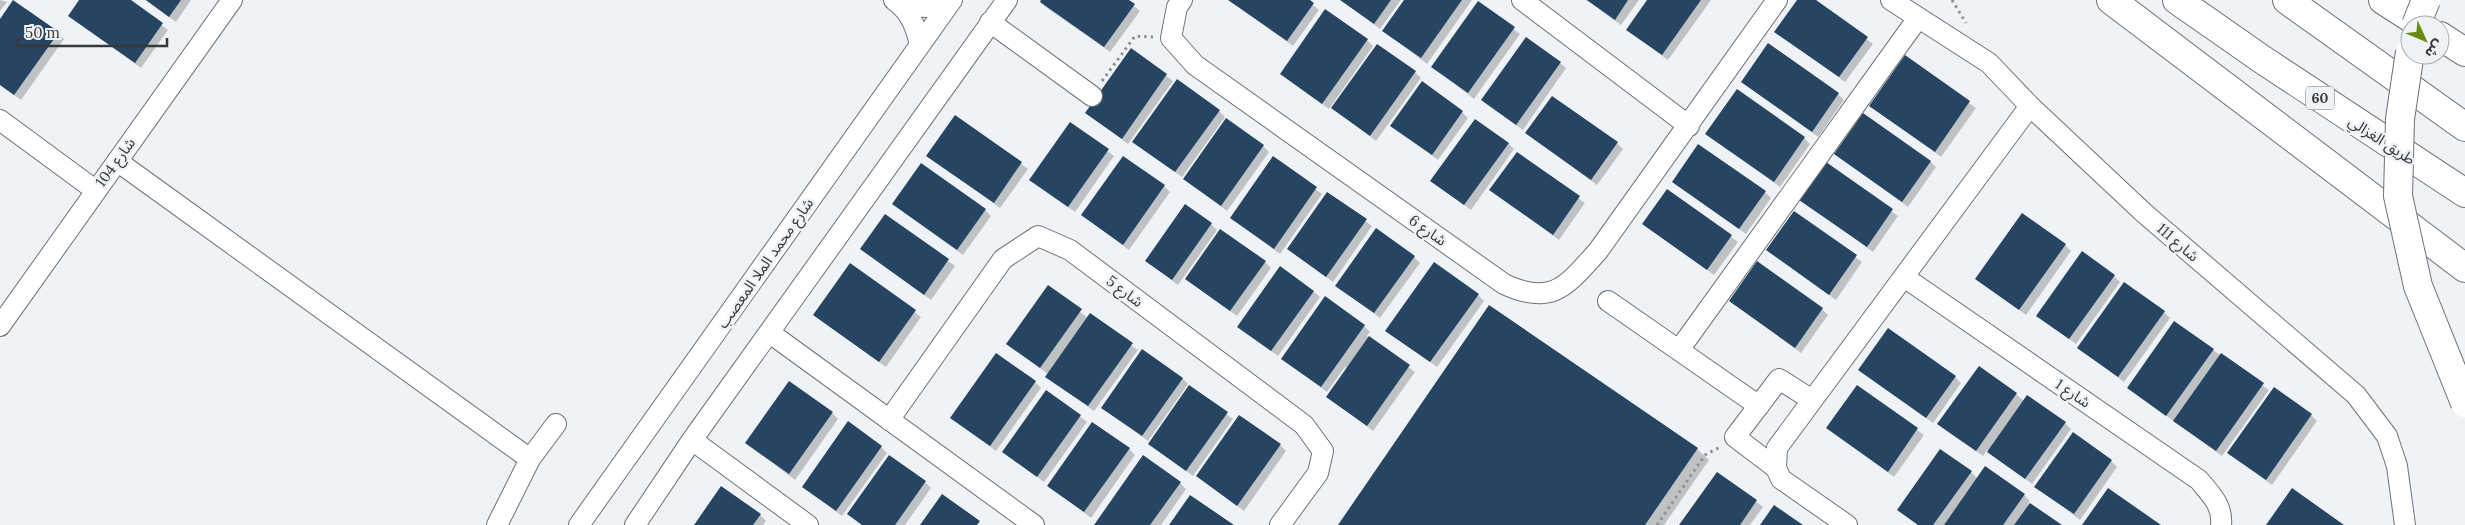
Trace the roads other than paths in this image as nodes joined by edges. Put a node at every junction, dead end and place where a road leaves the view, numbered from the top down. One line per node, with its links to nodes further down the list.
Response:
1 (232, 0): 27 (street, شارع 104)
2 (1007, 0): 17 (street)
3 (1182, 0): 25 (street, شارع 6)
4 (1522, 0): 25 (street)
5 (1777, 0): 25 (street, شارع 6)
6 (1891, 0): 16 (street, شارع 111)
7 (2111, 0): 30 (highway)
8 (2177, 0): 29 (highway, طريق الغزالي / 60)
9 (2286, 0): 26 (highway)
10 (2383, 0): 14 (highway)
11 (2426, 0): 15 (highway, bridge)
12 (896, 2): 13 (street); 19 (street)
13 (951, 2): 19 (street, شارع محمد الملا المعصب)
14 (2406, 15)
15 (2420, 15)
16 (1918, 18): 23 (street, شارع 111); 35 (street)
17 (990, 22): 22 (street); 34 (street)
18 (2450, 42): 20 (highway)
19 (920, 45): 45 (street, شارع محمد الملا المعصب)
20 (2465, 52)
21 (2408, 65): 37 (highway, bridge)
22 (1092, 96)
23 (2030, 106): 31 (street); 52 (street, شارع 111)
24 (0, 120): 28 (street)
25 (1689, 126)
26 (2465, 127)
27 (117, 161): 28 (street, شارع 104); 42 (street)
28 (95, 190): 33 (street, شارع 104)
29 (2465, 193)
30 (2465, 268)
31 (1904, 277): 36 (street); 51 (street, شارع 1)
32 (1608, 301): 35 (street)
33 (0, 326)
34 (770, 333): 39 (street); 41 (street)
35 (1679, 350): 38 (street)
36 (1812, 400): 38 (street); 43 (street)
37 (2465, 403)
38 (1759, 406): 43 (street)
39 (888, 420): 48 (street); 49 (street, شارع 5)
40 (556, 424): 42 (street)
41 (692, 440): 46 (street); 47 (street)
42 (530, 459): 44 (street)
43 (1776, 468): 50 (street)
44 (497, 525)
45 (578, 525)
46 (634, 525)
47 (808, 525)
48 (1034, 525)
49 (1280, 525)
50 (1847, 525)
51 (2221, 525)
52 (2404, 525)

